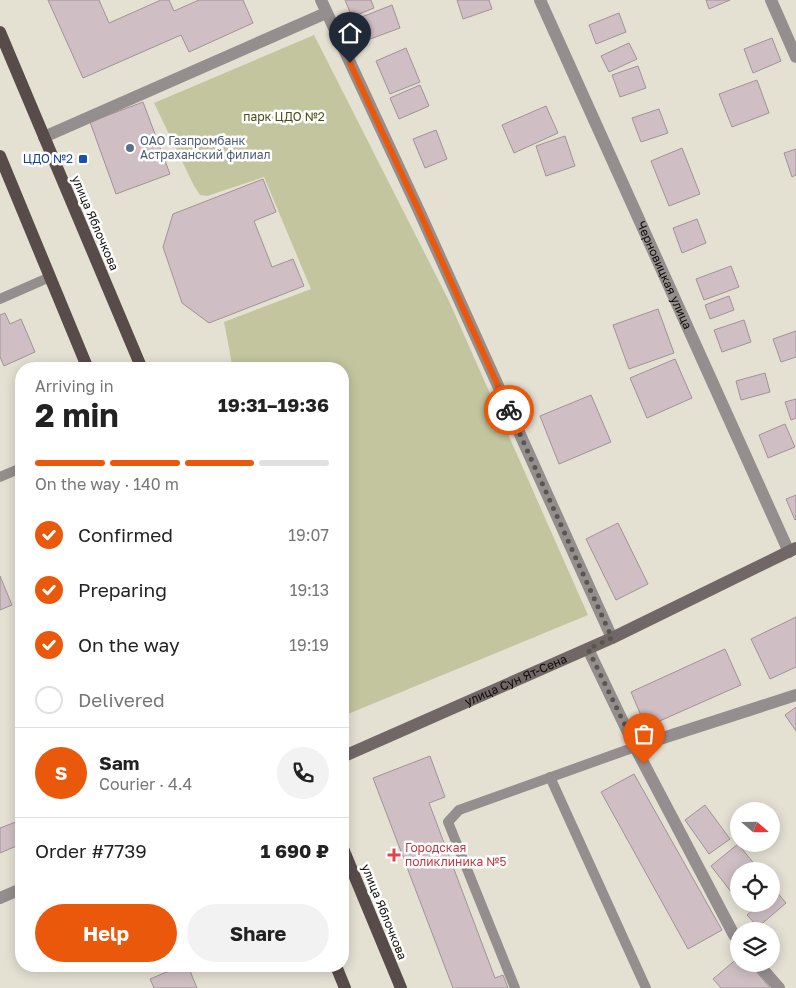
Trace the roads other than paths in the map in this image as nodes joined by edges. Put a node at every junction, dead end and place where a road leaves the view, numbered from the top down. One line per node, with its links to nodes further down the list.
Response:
1 (320, 0): 4 (street)
2 (540, 0): 15 (street, Черновицкая улица)
3 (771, 0): 6 (street)
4 (326, 13): 7 (street); 16 (street)
5 (0, 32): 7 (main road, улица Яблочкова)
6 (796, 57)
7 (44, 137): 12 (main road, улица Яблочкова)
8 (0, 156): 9 (main road)
9 (50, 277): 10 (lane); 11 (main road)
10 (0, 299)
11 (85, 362)
12 (139, 362)
13 (15, 471): 14 (lane)
14 (0, 477)
15 (792, 550): 16 (main road, улица Сун Ят-Сена)
16 (612, 638): 17 (main road, улица Сун Ят-Сена)
17 (588, 649): 19 (street); 20 (main road, улица Сун Ят-Сена)
18 (796, 695): 19 (street)
19 (635, 746): 21 (lane); 25 (street)
20 (349, 754)
21 (550, 777): 30 (lane); 31 (lane)
22 (349, 863): 29 (main road, улица Яблочкова)
23 (15, 892): 24 (street)
24 (0, 898)
25 (730, 927)
26 (338, 972): 28 (main road)
27 (765, 972): 32 (street)
28 (345, 988)
29 (401, 988)
30 (514, 988)
31 (646, 988)
32 (779, 988)

